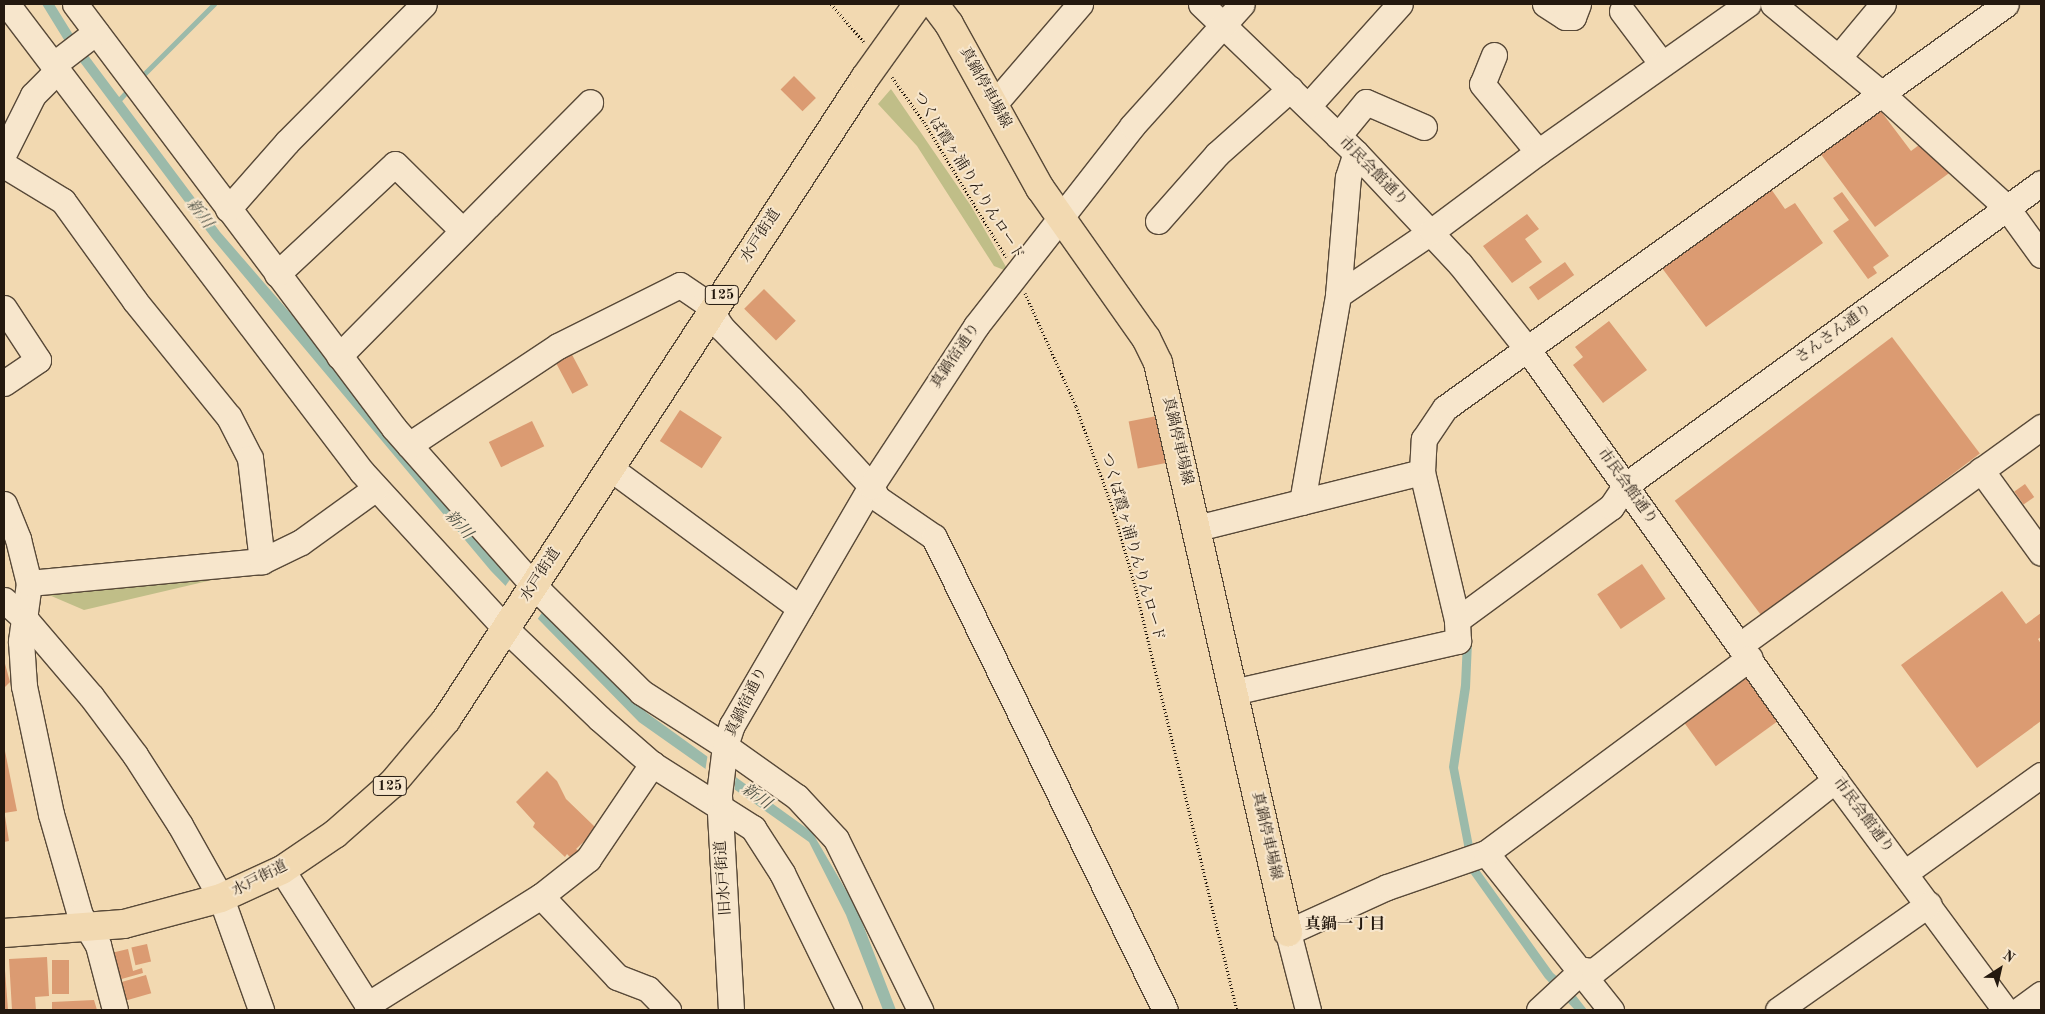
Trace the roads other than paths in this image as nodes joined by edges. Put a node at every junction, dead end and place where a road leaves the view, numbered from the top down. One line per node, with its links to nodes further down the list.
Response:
1 (7, 4): 22 (street)
2 (76, 4): 18 (street)
3 (424, 4): 36 (street)
4 (918, 4): 45 (main road, 水戸街道 / 125)
5 (934, 4): 26 (main road, 真鍋停車場線)
6 (1080, 4): 26 (street)
7 (1201, 4): 17 (street, 市民会館通り)
8 (1242, 4): 17 (street, 真鍋宿通り)
9 (1400, 4): 27 (street)
10 (1545, 4): 11 (street)
11 (1578, 4)
12 (1748, 4): 21 (street)
13 (1773, 4): 20 (street)
14 (1883, 4): 20 (street)
15 (2006, 4): 24 (street)
16 (1622, 11): 21 (street)
17 (1223, 25): 23 (street, 市民会館通り); 37 (street, 真鍋宿通り)
18 (92, 35): 22 (street); 36 (street)
19 (1494, 55): 30 (street)
20 (1838, 58): 24 (street)
21 (1662, 64): 30 (street)
22 (57, 65): 31 (street); 56 (street)
23 (1290, 88): 27 (street, 市民会館通り); 38 (street)
24 (1882, 95): 35 (street); 46 (street)
25 (590, 102): 39 (street)
26 (994, 104): 37 (main road, 真鍋停車場線)
27 (1308, 106): 29 (street, 市民会館通り)
28 (1424, 127): 29 (street)
29 (1338, 136): 32 (street, 市民会館通り)
30 (1538, 152): 40 (street)
31 (4, 153)
32 (1356, 153): 40 (street, 市民会館通り); 43 (street)
33 (4, 166): 61 (street)
34 (2041, 182): 35 (street, さんさん通り)
35 (2007, 208): 41 (street); 54 (street, さんさん通り)
36 (228, 209): 42 (street)
37 (1059, 216): 55 (street, 真鍋宿通り); 59 (main road, 真鍋停車場線)
38 (1158, 221)
39 (463, 231): 42 (street); 47 (street)
40 (1432, 231): 43 (street); 46 (street, 市民会館通り)
41 (2041, 255)
42 (277, 274): 47 (street)
43 (1338, 295): 57 (street)
44 (4, 308): 48 (street)
45 (711, 312): 50 (street); 51 (main road, 水戸街道 / 125); 55 (street)
46 (1528, 350): 53 (street); 54 (street, 市民会館通り)
47 (339, 356): 50 (street)
48 (4, 383)
49 (2041, 427): 52 (street)
50 (409, 445): 63 (street)
51 (610, 468): 63 (main road, 水戸街道 / 125); 65 (street)
52 (1981, 470): 60 (street); 69 (street)
53 (1422, 472): 57 (street); 67 (street)
54 (1626, 485): 67 (street, さんさん通り); 69 (street, 市民会館通り)
55 (871, 486): 65 (street, 真鍋宿通り); 94 (street)
56 (376, 488): 61 (street); 68 (street)
57 (1302, 502): 59 (street)
58 (4, 504): 62 (street)
59 (1197, 528): 70 (main road, 真鍋停車場線)
60 (2041, 553)
61 (262, 561): 62 (street)
62 (29, 583): 66 (street)
63 (532, 588): 68 (main road, 水戸街道 / 125); 71 (street)
64 (4, 600): 66 (street)
65 (800, 608): 71 (street, 真鍋宿通り)
66 (26, 620): 80 (street); 82 (street)
67 (1457, 620): 70 (street)
68 (508, 625): 72 (street); 77 (main road, 水戸街道 / 125)
69 (1745, 651): 74 (street, 市民会館通り); 76 (street)
70 (1233, 692): 83 (main road, 真鍋停車場線)
71 (724, 754): 75 (street, 旧水戸街道); 93 (street)
72 (652, 764): 75 (street); 79 (street)
73 (2041, 775): 78 (street)
74 (1835, 780): 78 (street, 市民会館通り); 85 (street)
75 (720, 800): 91 (street, 旧水戸街道); 92 (street)
76 (1486, 853): 83 (street); 85 (street)
77 (282, 870): 80 (main road, 水戸街道 / 125); 87 (street)
78 (1906, 872): 81 (street, 市民会館通り)
79 (541, 896): 87 (street); 90 (street)
80 (220, 898): 82 (main road, 水戸街道 / 125); 89 (street)
81 (1929, 904): 98 (street); 99 (street, 市民会館通り)
82 (88, 929): 84 (main road, 水戸街道 / 125); 88 (street)
83 (1288, 932): 95 (street)
84 (4, 933)
85 (1582, 970): 96 (street); 97 (street)
86 (2041, 994): 100 (street)
87 (369, 1007)
88 (115, 1010)
89 (261, 1010)
90 (668, 1010)
91 (731, 1010)
92 (849, 1010)
93 (920, 1010)
94 (1165, 1010)
95 (1308, 1010)
96 (1539, 1010)
97 (1611, 1010)
98 (1778, 1010)
99 (2005, 1010)
100 (2019, 1010)

